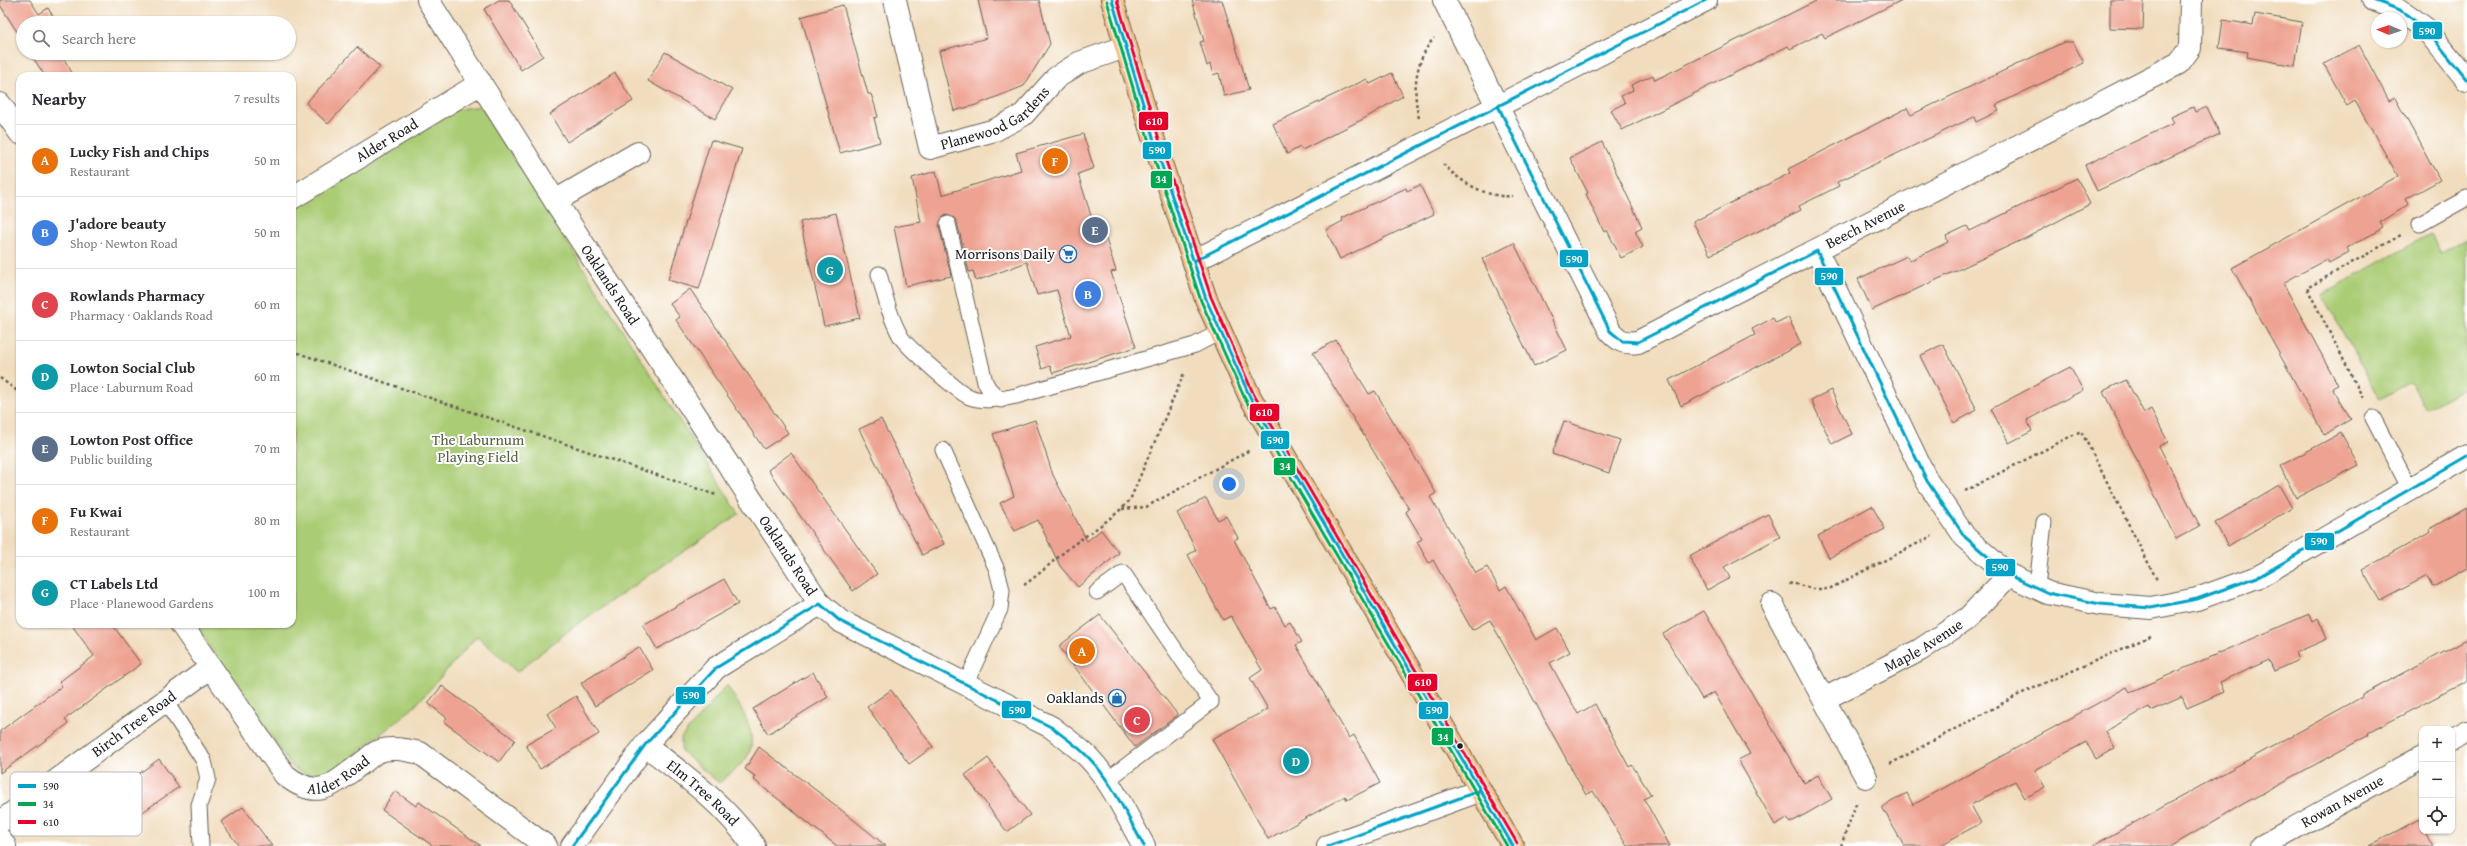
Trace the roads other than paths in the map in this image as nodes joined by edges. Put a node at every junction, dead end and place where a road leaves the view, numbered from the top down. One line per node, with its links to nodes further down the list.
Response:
1 (428, 0): 10 (street, Oaklands Road)
2 (895, 0): 8 (street, Planewood Gardens)
3 (1112, 0): 8 (main road)
4 (1444, 0): 12 (street, Beech Avenue)
5 (1706, 0): 12 (street)
6 (2191, 0): 20 (street, Beech Avenue)
7 (2373, 0): 9 (street)
8 (1125, 47): 21 (main road)
9 (2467, 80)
10 (481, 83): 15 (street, Alder Road); 17 (street, Oaklands Road)
11 (0, 104): 13 (street)
12 (1498, 106): 20 (street, Beech Avenue); 21 (street)
13 (16, 127)
14 (638, 153): 17 (street)
15 (296, 196)
16 (2467, 198): 19 (lane)
17 (555, 201): 33 (street, Oaklands Road)
18 (948, 224): 24 (lane)
19 (2420, 224)
20 (1817, 251): 30 (street)
21 (1194, 261): 23 (main road)
22 (879, 274): 24 (lane)
23 (1220, 332): 24 (lane); 47 (main road)
24 (1001, 400)
25 (2373, 418): 28 (lane)
26 (943, 450): 37 (lane)
27 (2467, 456): 28 (street)
28 (2410, 489): 31 (street)
29 (2044, 522): 31 (lane)
30 (2009, 574): 31 (street); 38 (street, Maple Avenue)
31 (2037, 587)
32 (1097, 592): 46 (lane)
33 (820, 604): 37 (street, Oaklands Road); 42 (street)
34 (1772, 604): 38 (street)
35 (184, 628): 36 (street, Alder Road)
36 (210, 668): 39 (street, Birch Tree Road); 54 (street, Alder Road)
37 (965, 685): 46 (street, Oaklands Road)
38 (1824, 699): 45 (street)
39 (165, 700): 44 (street, Birch Tree Road); 53 (lane)
40 (2467, 732): 41 (street)
41 (2455, 738)
42 (646, 745): 55 (street); 56 (street, Elm Tree Road)
43 (2419, 759): 59 (street, Rowan Avenue)
44 (68, 772)
45 (1866, 777)
46 (1106, 781): 57 (street, Oaklands Road)
47 (1479, 791): 51 (street); 58 (main road)
48 (10, 815): 49 (street, Birch Tree Road)
49 (0, 822)
50 (0, 840): 52 (street)
51 (1338, 844)
52 (5, 846)
53 (201, 846)
54 (546, 846)
55 (572, 846)
56 (754, 846)
57 (1144, 846)
58 (1513, 846)
59 (2262, 846)

